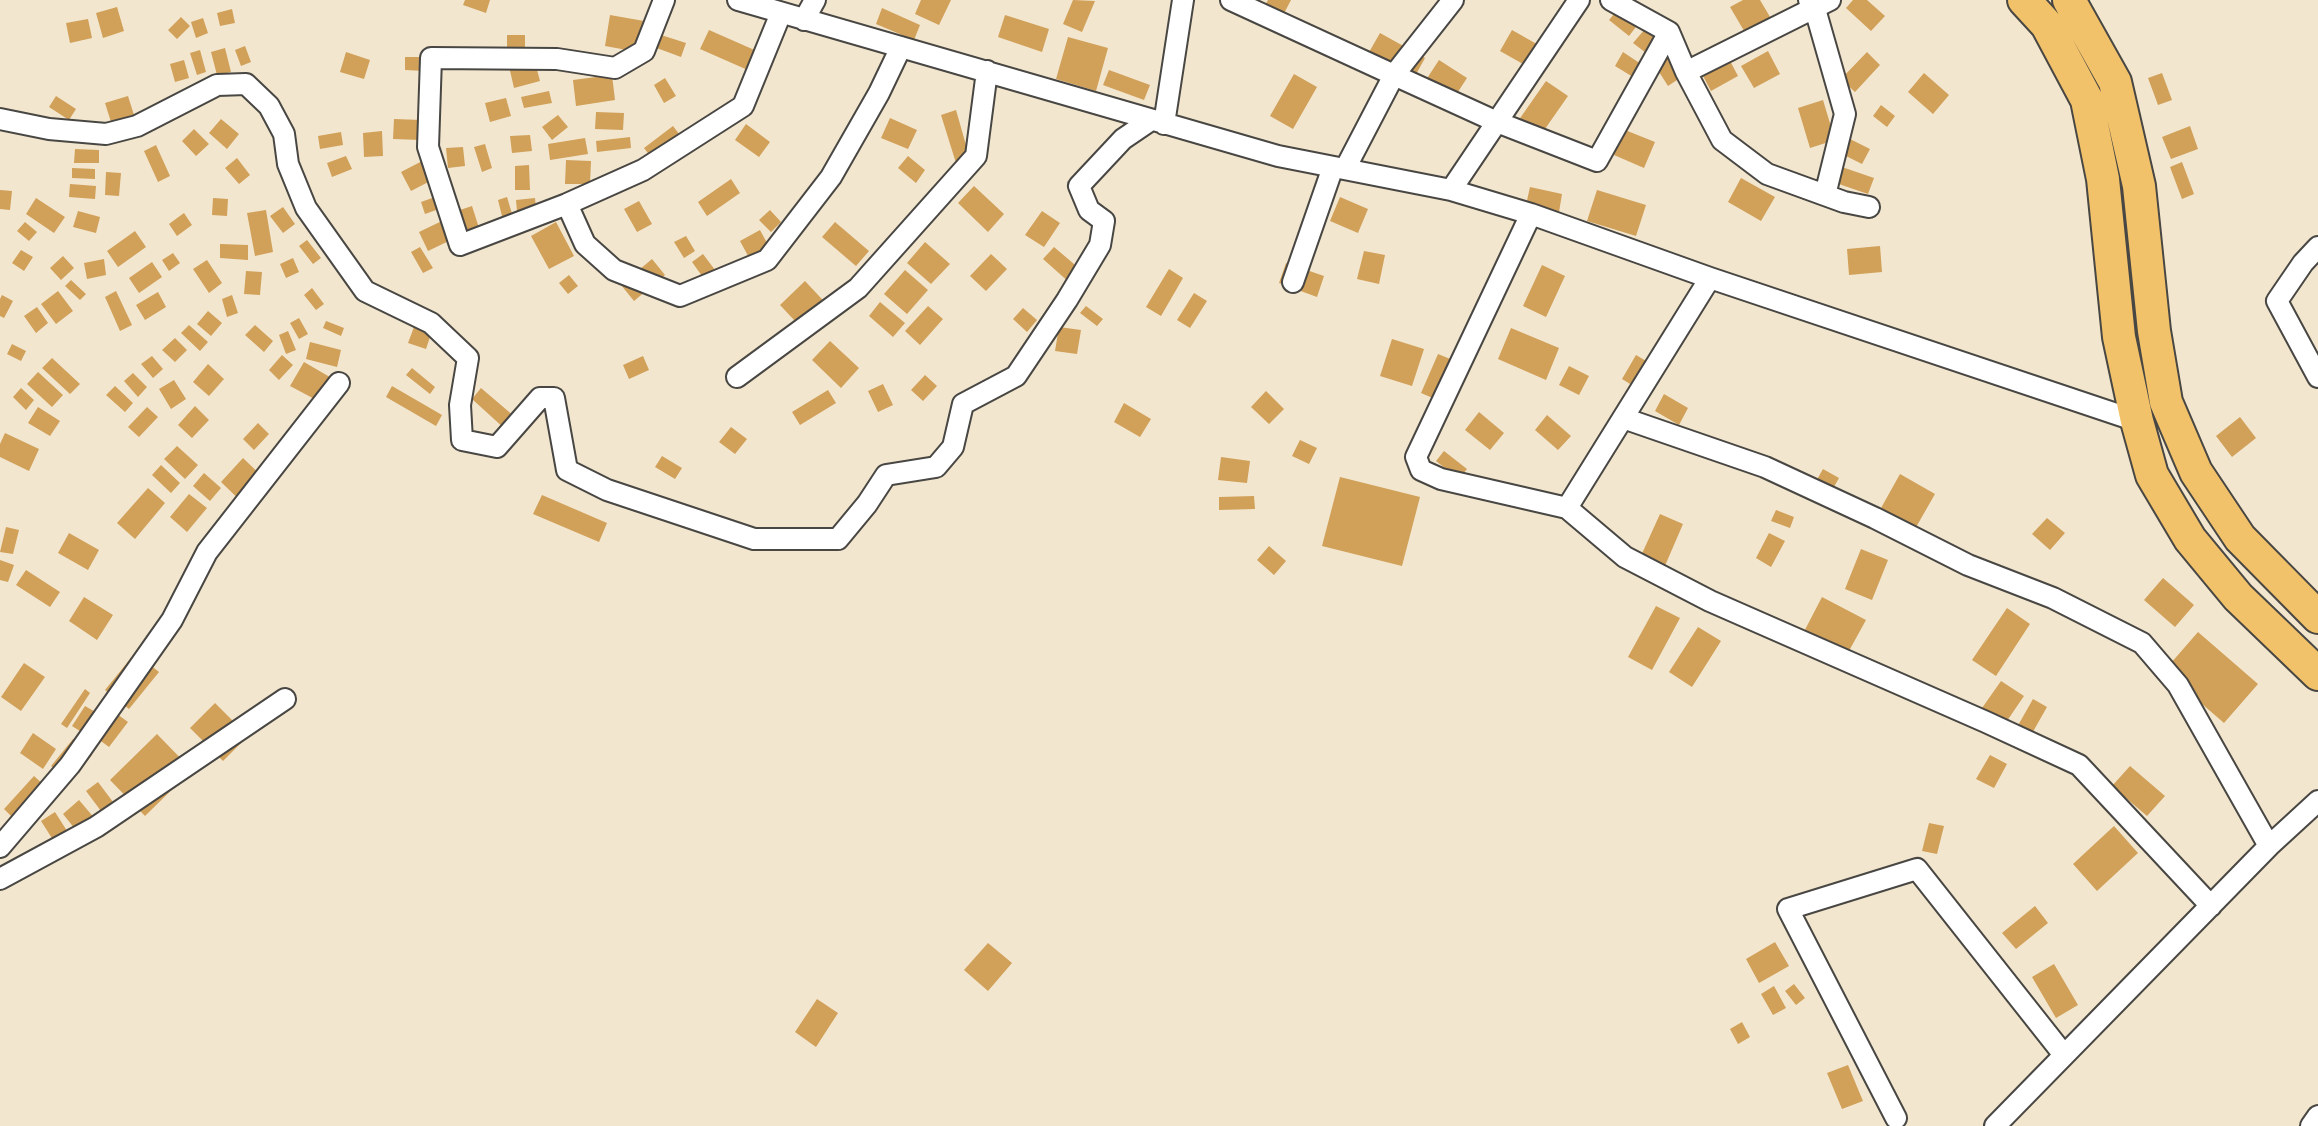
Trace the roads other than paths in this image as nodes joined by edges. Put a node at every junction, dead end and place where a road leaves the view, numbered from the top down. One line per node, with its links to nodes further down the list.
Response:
1 (664, 0): 26 (street)
2 (738, 0): 13 (street)
3 (815, 0): 14 (street)
4 (1183, 0): 21 (street)
5 (1231, 0): 19 (street)
6 (1453, 0): 19 (street)
7 (1579, 0): 22 (street)
8 (1611, 0): 12 (street)
9 (2024, 0): 36 (main road)
10 (2069, 0): 38 (main road)
11 (1818, 3): 18 (street); 25 (street)
12 (1634, 6): 15 (street)
13 (781, 13): 14 (street); 26 (street)
14 (804, 20): 16 (street)
15 (1669, 32): 18 (street); 22 (street)
16 (901, 47): 17 (street); 26 (street)
17 (987, 71): 21 (street); 32 (street)
18 (1686, 72): 25 (street)
19 (1394, 75): 22 (street); 23 (street)
20 (0, 119): 21 (street)
21 (1157, 122): 23 (street)
22 (1497, 122): 24 (street)
23 (1339, 168): 24 (street); 31 (street)
24 (1451, 190): 28 (street)
25 (1825, 195): 27 (street)
26 (567, 204)
27 (1869, 207)
28 (1531, 214): 30 (street); 37 (street)
29 (2318, 247): 33 (street)
30 (1710, 278): 35 (street); 36 (street)
31 (1293, 282)
32 (737, 377)
33 (2318, 377)
34 (339, 383): 43 (street)
35 (1623, 418): 37 (street); 42 (street)
36 (2137, 421): 39 (main road)
37 (1567, 508): 45 (street)
38 (2318, 617)
39 (2318, 674)
40 (285, 699): 44 (street)
41 (2318, 801): 42 (street)
42 (2269, 846): 45 (street)
43 (0, 847)
44 (0, 879)
45 (2211, 906): 46 (street)
46 (2064, 1055): 48 (street); 49 (street)
47 (2318, 1116): 50 (street)
48 (1896, 1118)
49 (1995, 1126)
50 (2311, 1126)

